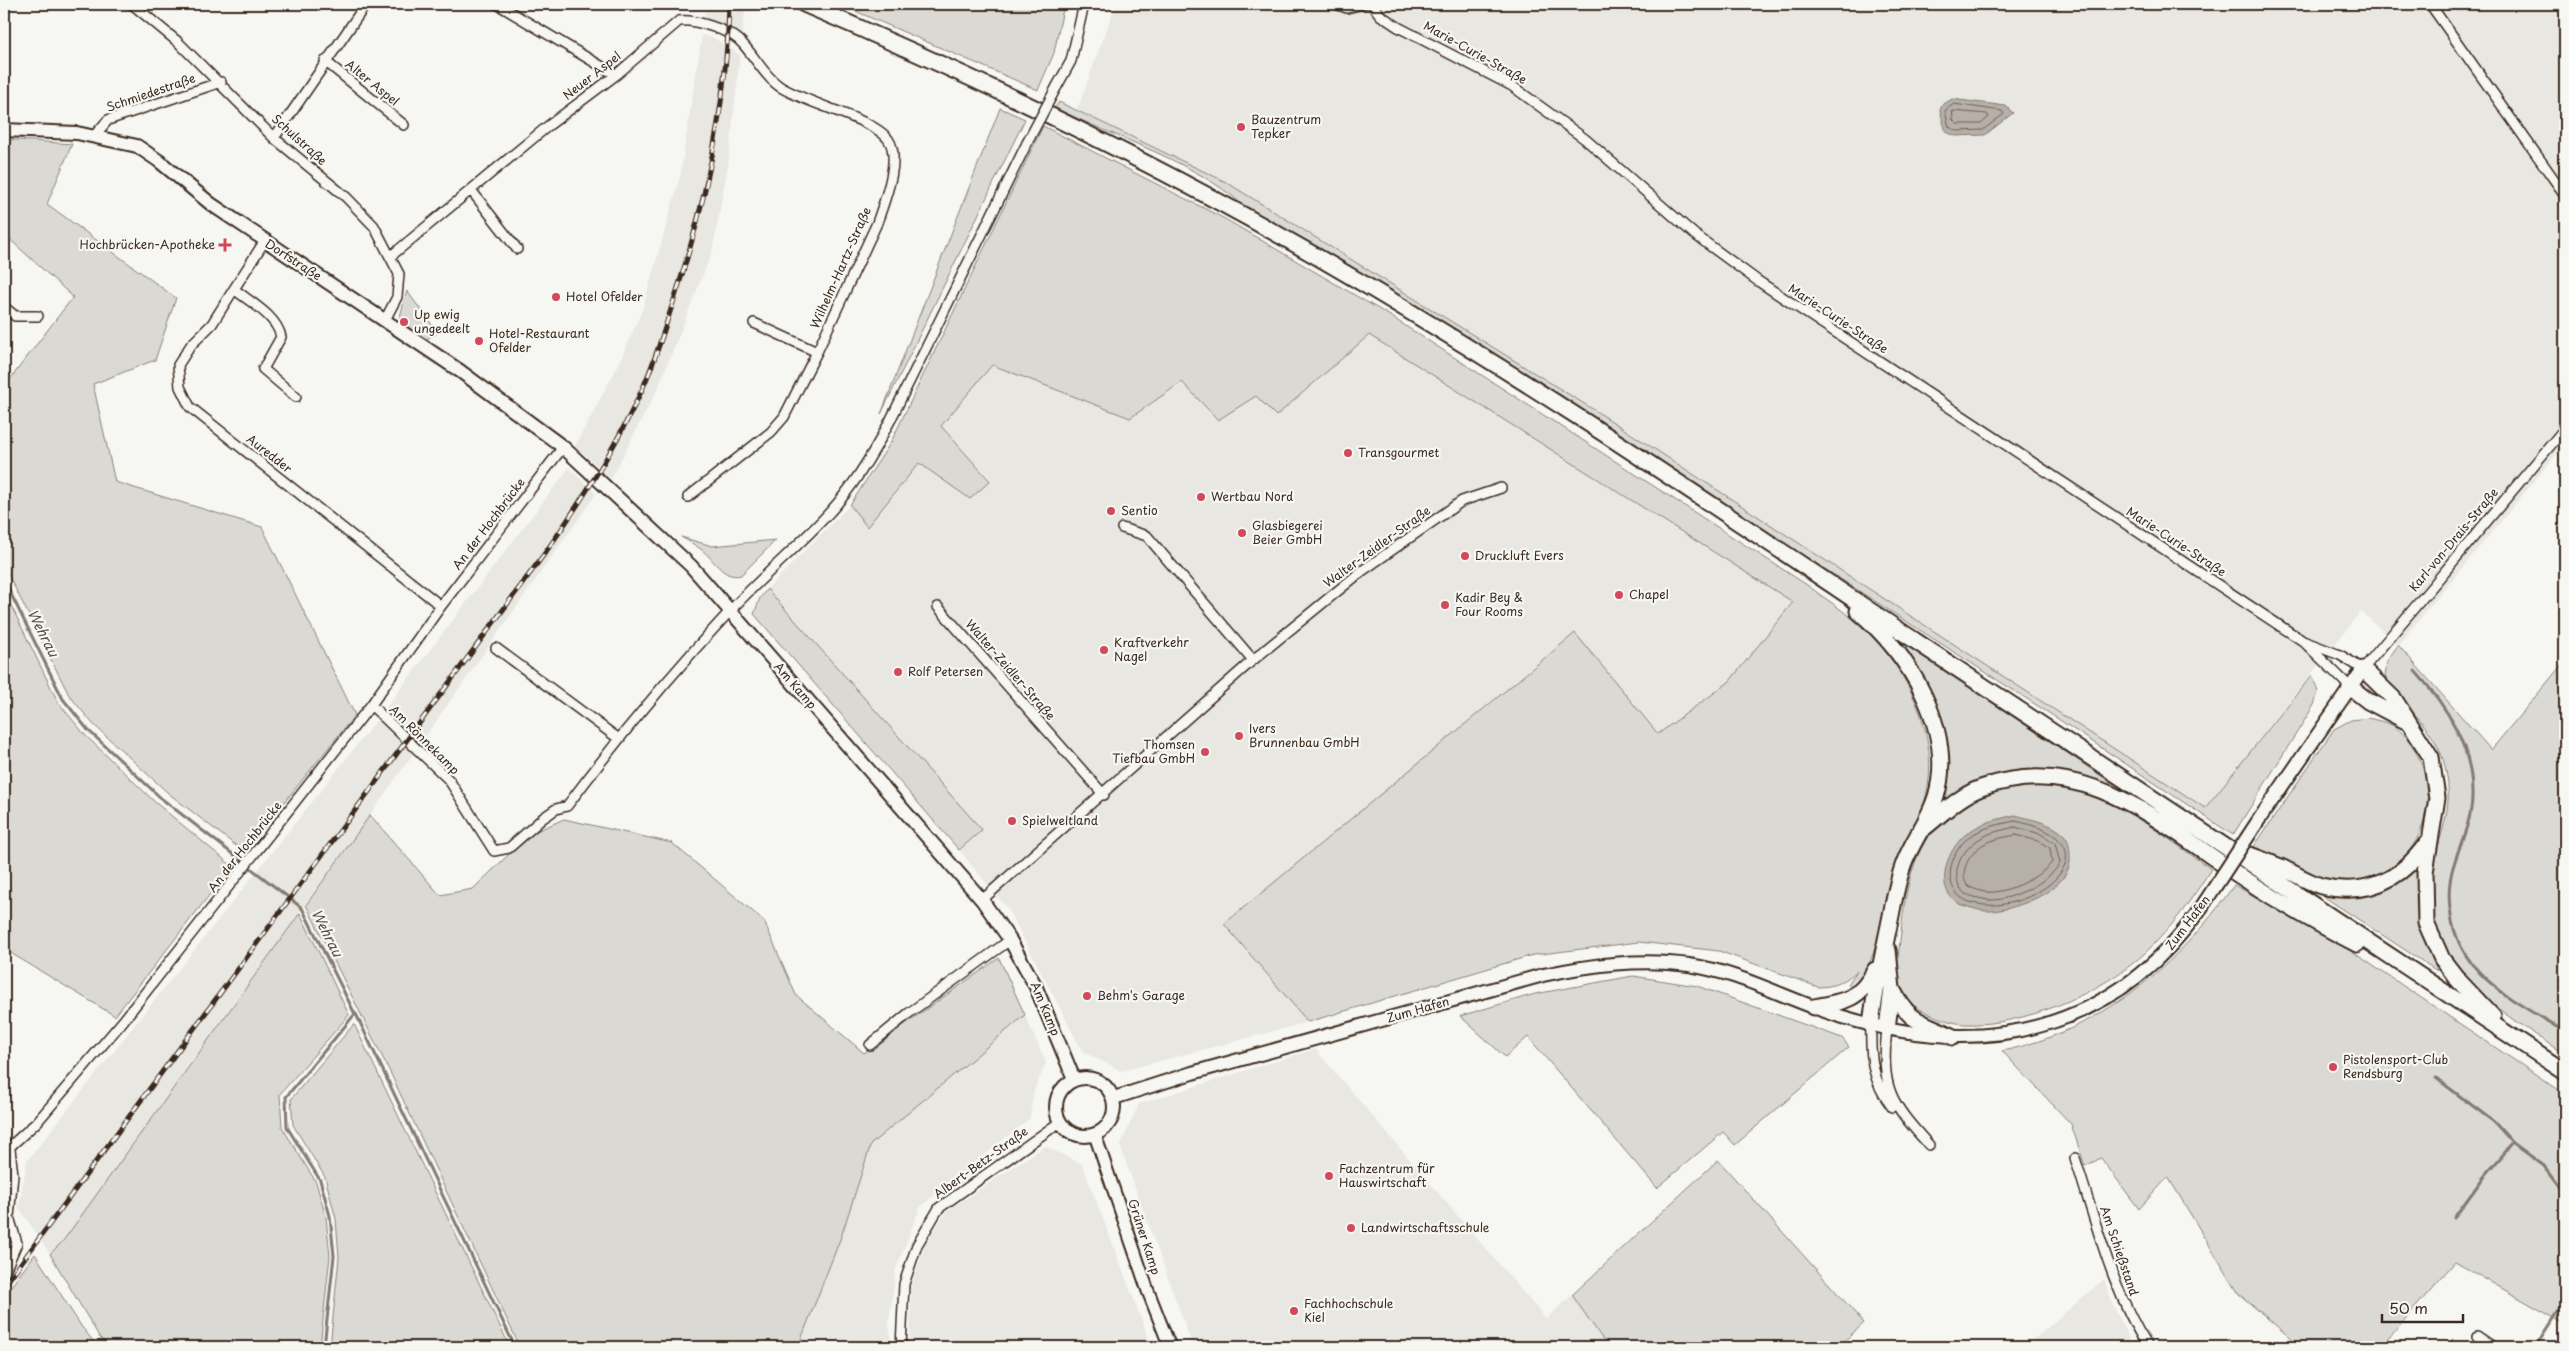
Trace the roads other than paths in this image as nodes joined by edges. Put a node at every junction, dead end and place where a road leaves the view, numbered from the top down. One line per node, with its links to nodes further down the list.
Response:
1 (132, 4): 13 (street, Schulstraße)
2 (366, 4): 11 (street, Alter Aspel)
3 (497, 4): 12 (street)
4 (804, 4): 35 (highway)
5 (1084, 4): 38 (street, Am Rönnekamp, bridge)
6 (1335, 4): 7 (street)
7 (1363, 4)
8 (1372, 4): 39 (street, Marie-Curie-Straße)
9 (2430, 4): 19 (street)
10 (738, 39): 12 (street, Neuer Aspel); 28 (street, Wilhelm-Hartz-Straße)
11 (325, 61): 14 (street, Alter Aspel); 17 (street, Alter Aspel)
12 (616, 75): 18 (street, Neuer Aspel)
13 (221, 82): 16 (street, Schmiedestraße); 17 (street, Schulstraße)
14 (404, 125)
15 (4, 130): 16 (main road, Dorfstraße)
16 (94, 136): 20 (main road, Dorfstraße)
17 (274, 138): 22 (street, Schulstraße)
18 (471, 190): 21 (street); 22 (street, Neuer Aspel)
19 (2565, 194)
20 (264, 242): 23 (street, Auredder); 26 (main road, Dorfstraße)
21 (517, 249)
22 (391, 256): 26 (street, Schulstraße)
23 (234, 290): 29 (street); 36 (street, Auredder)
24 (4, 307): 25 (street)
25 (38, 316)
26 (385, 320): 31 (main road, Dorfstraße)
27 (754, 324): 28 (street)
28 (817, 352): 33 (street, Wilhelm-Hartz-Straße)
29 (296, 397)
30 (2565, 428): 42 (street, Karl-von-Drais-Straße)
31 (563, 447): 36 (street, An der Hochbrücke); 38 (main road, Am Kamp)
32 (1501, 488): 41 (street, Walter-Zeidler-Straße)
33 (688, 497)
34 (1122, 528): 41 (street)
35 (1805, 567): 48 (highway); 50 (highway)
36 (441, 606): 44 (street, An der Hochbrücke)
37 (938, 607): 47 (street, Walter-Zeidler-Straße)
38 (731, 609): 46 (street, Am Rönnekamp); 51 (main road, Am Kamp)
39 (2303, 641): 42 (street, Marie-Curie-Straße); 43 (street, Marie-Curie-Straße)
40 (496, 648): 46 (street)
41 (1253, 660): 47 (street, Walter-Zeidler-Straße)
42 (2363, 669): 43 (main road, Zum Hafen); 45 (highway)
43 (2350, 687): 45 (highway); 60 (main road, Zum Hafen, bridge)
44 (371, 706): 46 (street, Am Rönnekamp); 70 (street, An der Hochbrücke)
45 (2407, 722): 49 (highway)
46 (619, 739)
47 (1104, 795): 51 (street, Walter-Zeidler-Straße)
48 (1919, 832): 52 (highway); 54 (highway)
49 (2429, 839): 50 (highway); 61 (highway)
50 (2216, 841): 54 (highway)
51 (982, 900): 53 (main road, Am Kamp)
52 (1887, 936): 55 (highway); 56 (highway)
53 (1010, 940): 62 (street); 64 (main road, Am Kamp)
54 (2388, 954): 61 (highway)
55 (1881, 960): 57 (highway); 58 (highway)
56 (1892, 989): 59 (highway); 60 (highway)
57 (1814, 1008): 58 (main road, Zum Hafen); 65 (main road, Zum Hafen)
58 (1871, 1025): 59 (main road, Zum Hafen); 66 (street)
59 (1887, 1028): 60 (main road, Zum Hafen); 66 (street)
60 (1953, 1037)
61 (2513, 1038): 63 (highway)
62 (870, 1045)
63 (2565, 1072)
64 (1074, 1079): 65 (main road); 67 (main road)
65 (1114, 1098): 68 (main road)
66 (1906, 1120): 69 (street)
67 (1060, 1122): 68 (main road); 76 (street, Albert-Betz-Straße)
68 (1095, 1134): 77 (street, Grüner Kamp)
69 (1929, 1145)
70 (7, 1151): 73 (street, An der Hochbrücke)
71 (2075, 1158): 78 (street, Am Schießstand)
72 (4, 1205): 73 (street)
73 (9, 1217): 74 (street, An der Hochbrücke)
74 (4, 1273)
75 (2477, 1336): 79 (street)
76 (901, 1347)
77 (1170, 1347)
78 (2148, 1347)
79 (2493, 1347)

